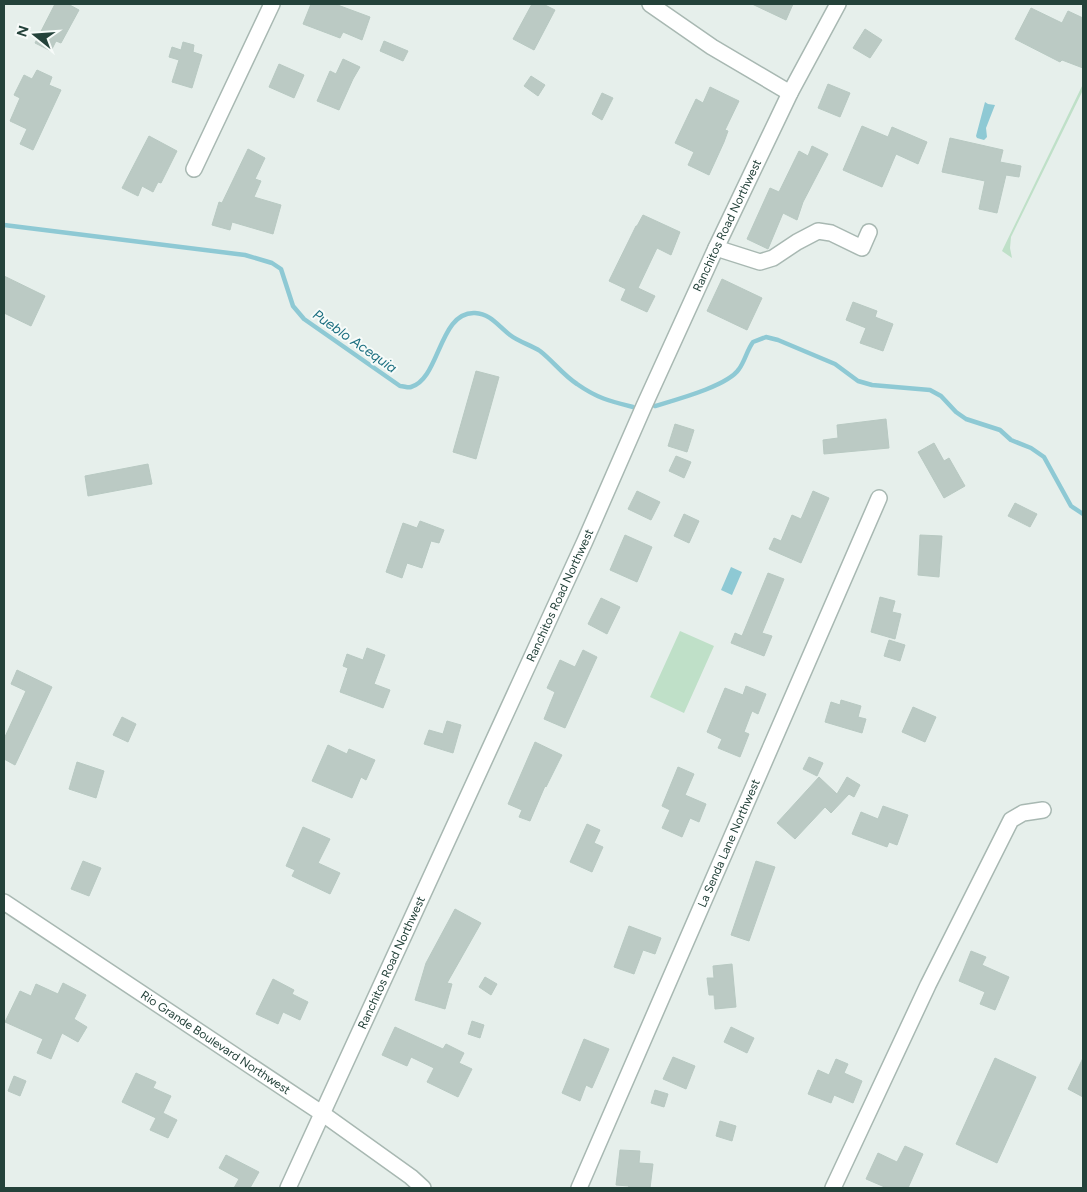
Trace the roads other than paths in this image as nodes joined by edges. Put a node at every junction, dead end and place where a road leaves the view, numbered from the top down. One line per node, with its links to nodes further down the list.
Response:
1 (272, 4): 5 (street)
2 (650, 4): 4 (street)
3 (838, 4): 4 (street, Ranchitos Road Northwest)
4 (790, 93): 7 (street, Ranchitos Road Northwest)
5 (194, 169)
6 (869, 232): 7 (street)
7 (716, 248): 11 (street, Ranchitos Road Northwest)
8 (879, 498): 14 (street, La Senda Lane Northwest)
9 (1043, 810): 15 (street)
10 (4, 902): 11 (street, Rio Grande Boulevard Northwest)
11 (323, 1114): 12 (street, Ranchitos Road Northwest); 13 (street, Rio Grande Boulevard Northwest)
12 (288, 1188)
13 (423, 1188)
14 (579, 1188)
15 (833, 1188)

